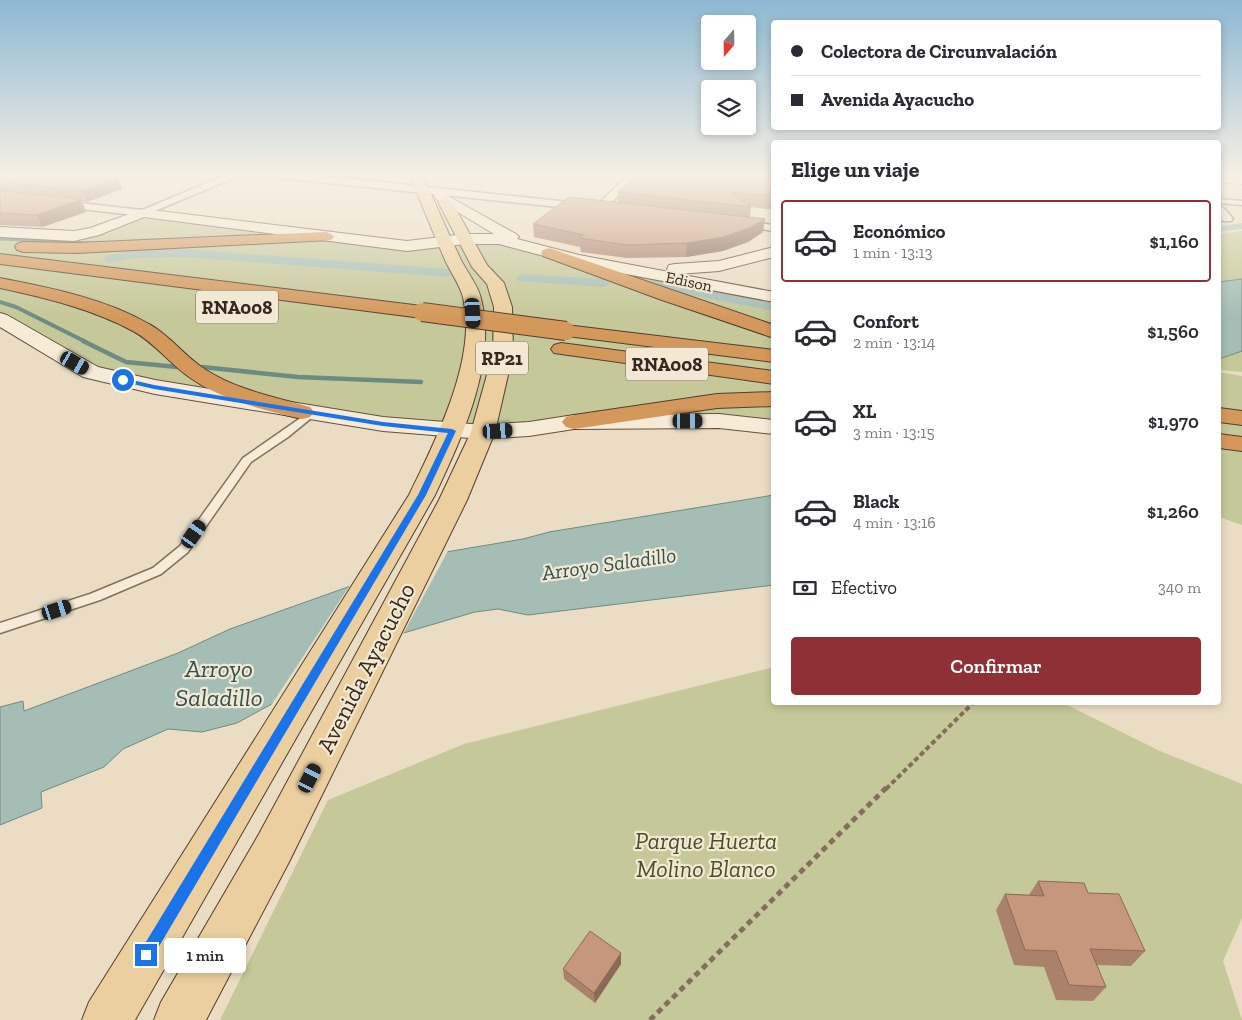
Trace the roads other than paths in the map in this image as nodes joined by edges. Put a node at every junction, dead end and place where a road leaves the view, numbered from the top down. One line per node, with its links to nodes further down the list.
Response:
1 (118, 223): 8 (main road)
2 (216, 223): 9 (main road)
3 (437, 223): 11 (main road, RP21)
4 (456, 223): 10 (main road, RP21)
5 (484, 223): 13 (main road)
6 (730, 223): 7 (street)
7 (771, 228)
8 (0, 232)
9 (326, 237): 11 (main road); 12 (highway)
10 (465, 239): 11 (main road); 13 (main road); 35 (main road, RP21)
11 (444, 241): 34 (main road, RP21)
12 (0, 246)
13 (543, 251): 16 (main road); 24 (highway)
14 (771, 253): 16 (main road)
15 (0, 259): 18 (highway, RNA008)
16 (605, 264): 21 (main road, Edison)
17 (766, 271): 20 (main road)
18 (53, 274): 19 (highway, RNA008); 22 (highway, RNA008); 25 (highway, RNA008)
19 (4, 281): 29 (highway, RNA008)
20 (771, 290)
21 (771, 296)
22 (203, 302)
23 (0, 319): 29 (main road)
24 (771, 331)
25 (563, 340): 26 (highway, RNA008); 27 (highway, RNA008)
26 (771, 356)
27 (771, 377)
28 (771, 399): 32 (highway)
29 (307, 412): 34 (main road); 39 (lane)
30 (1221, 415): 31 (highway)
31 (1242, 418)
32 (574, 422): 33 (main road); 35 (main road)
33 (771, 427)
34 (452, 431): 35 (main road); 38 (main road)
35 (483, 432): 38 (main road)
36 (1221, 441): 37 (highway)
37 (1242, 444)
38 (437, 498): 40 (main road, Avenida Ayacucho); 41 (main road, Avenida Ayacucho)
39 (0, 628)
40 (107, 1020)
41 (179, 1020)

